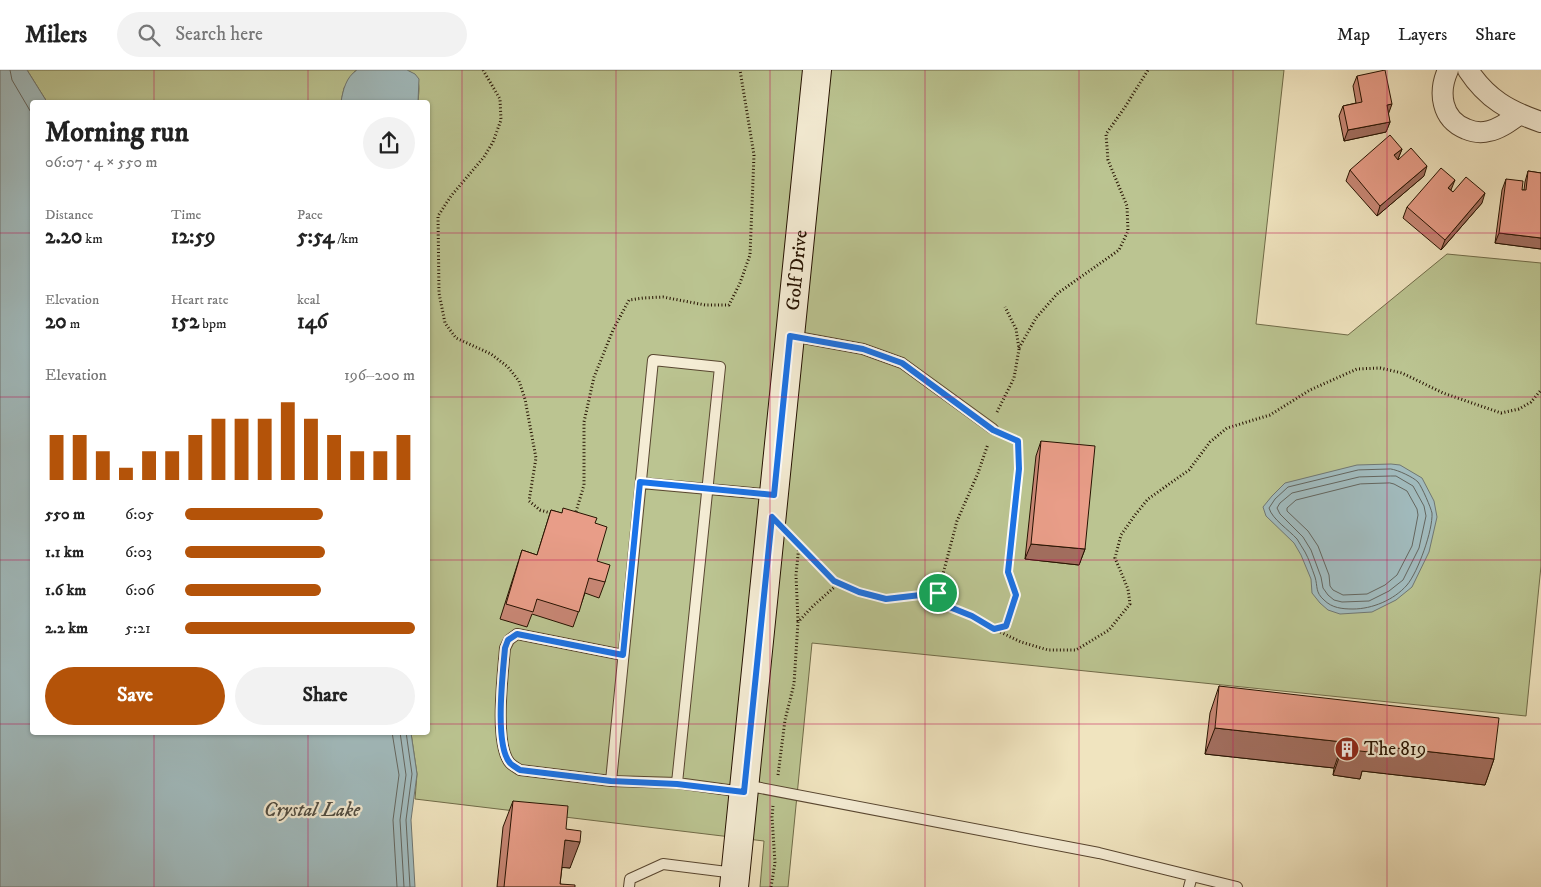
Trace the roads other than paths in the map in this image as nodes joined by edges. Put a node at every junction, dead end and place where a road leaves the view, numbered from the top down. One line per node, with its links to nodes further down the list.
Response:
1 (817, 70): 6 (street, Golf Drive)
2 (1448, 70): 4 (street)
3 (1468, 70): 4 (street)
4 (1520, 114): 5 (street)
5 (1541, 122)
6 (790, 336): 7 (lane); 10 (street, Golf Drive)
7 (993, 430)
8 (640, 482): 9 (lane); 9 (lane); 11 (lane)
9 (708, 488): 10 (lane); 13 (lane)
10 (773, 506): 14 (street, Golf Drive)
11 (623, 655): 12 (lane); 12 (lane)
12 (611, 781): 13 (lane)
13 (677, 784): 14 (lane)
14 (744, 788): 15 (lane); 16 (street, Golf Drive)
15 (1192, 876): 18 (lane); 19 (lane)
16 (735, 880): 17 (lane)
17 (629, 887)
18 (1188, 887)
19 (1237, 887)

